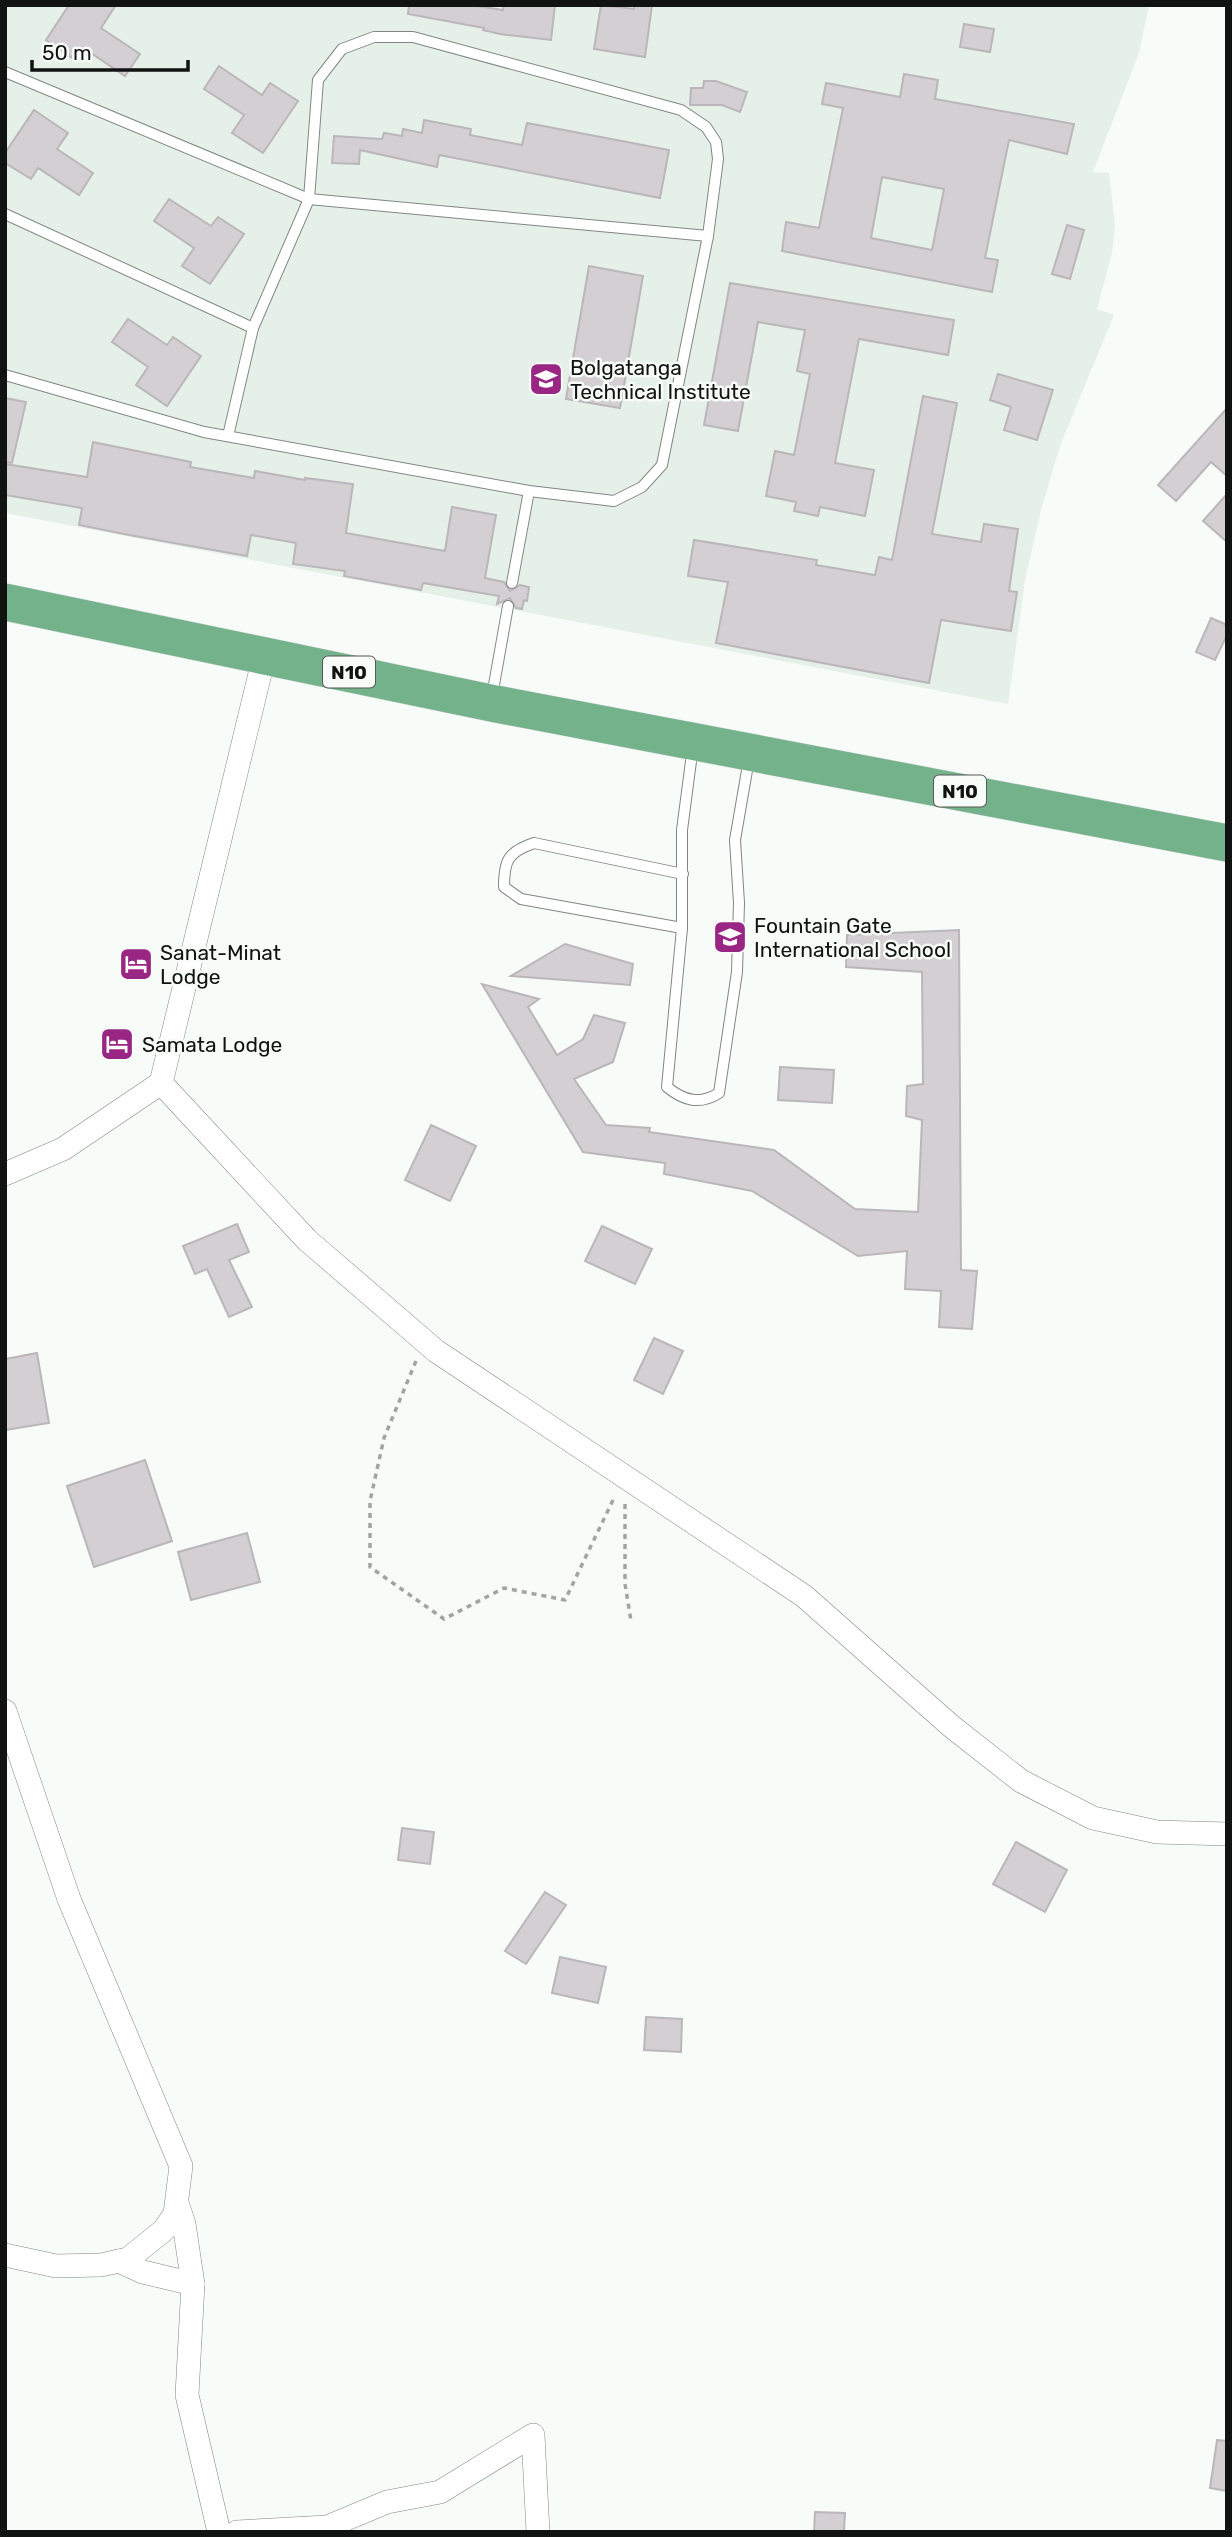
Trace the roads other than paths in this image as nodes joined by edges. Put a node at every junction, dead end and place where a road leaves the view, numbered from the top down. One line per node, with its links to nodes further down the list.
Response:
1 (5, 72): 2 (lane)
2 (309, 199): 4 (lane); 4 (lane); 5 (lane)
3 (5, 214): 5 (lane)
4 (708, 236): 8 (lane)
5 (253, 328): 7 (lane)
6 (5, 374): 7 (lane)
7 (228, 436): 8 (lane)
8 (529, 491): 9 (lane)
9 (512, 583)
10 (5, 601): 12 (highway, N10)
11 (508, 606): 13 (lane)
12 (265, 653): 13 (highway, N10); 19 (street)
13 (491, 703): 14 (highway, N10)
14 (694, 739): 15 (highway, N10); 17 (lane)
15 (751, 750): 16 (highway, N10); 18 (lane)
16 (1227, 843)
17 (683, 874): 18 (lane); 18 (lane)
18 (682, 928)
19 (160, 1083): 20 (street); 22 (street)
20 (5, 1174)
21 (5, 1711): 23 (street)
22 (1227, 1834)
23 (177, 2203): 25 (street); 26 (street)
24 (5, 2255): 25 (street)
25 (119, 2261): 26 (street)
26 (193, 2284): 27 (street)
27 (219, 2532)
28 (237, 2532): 29 (street)
29 (538, 2532)

